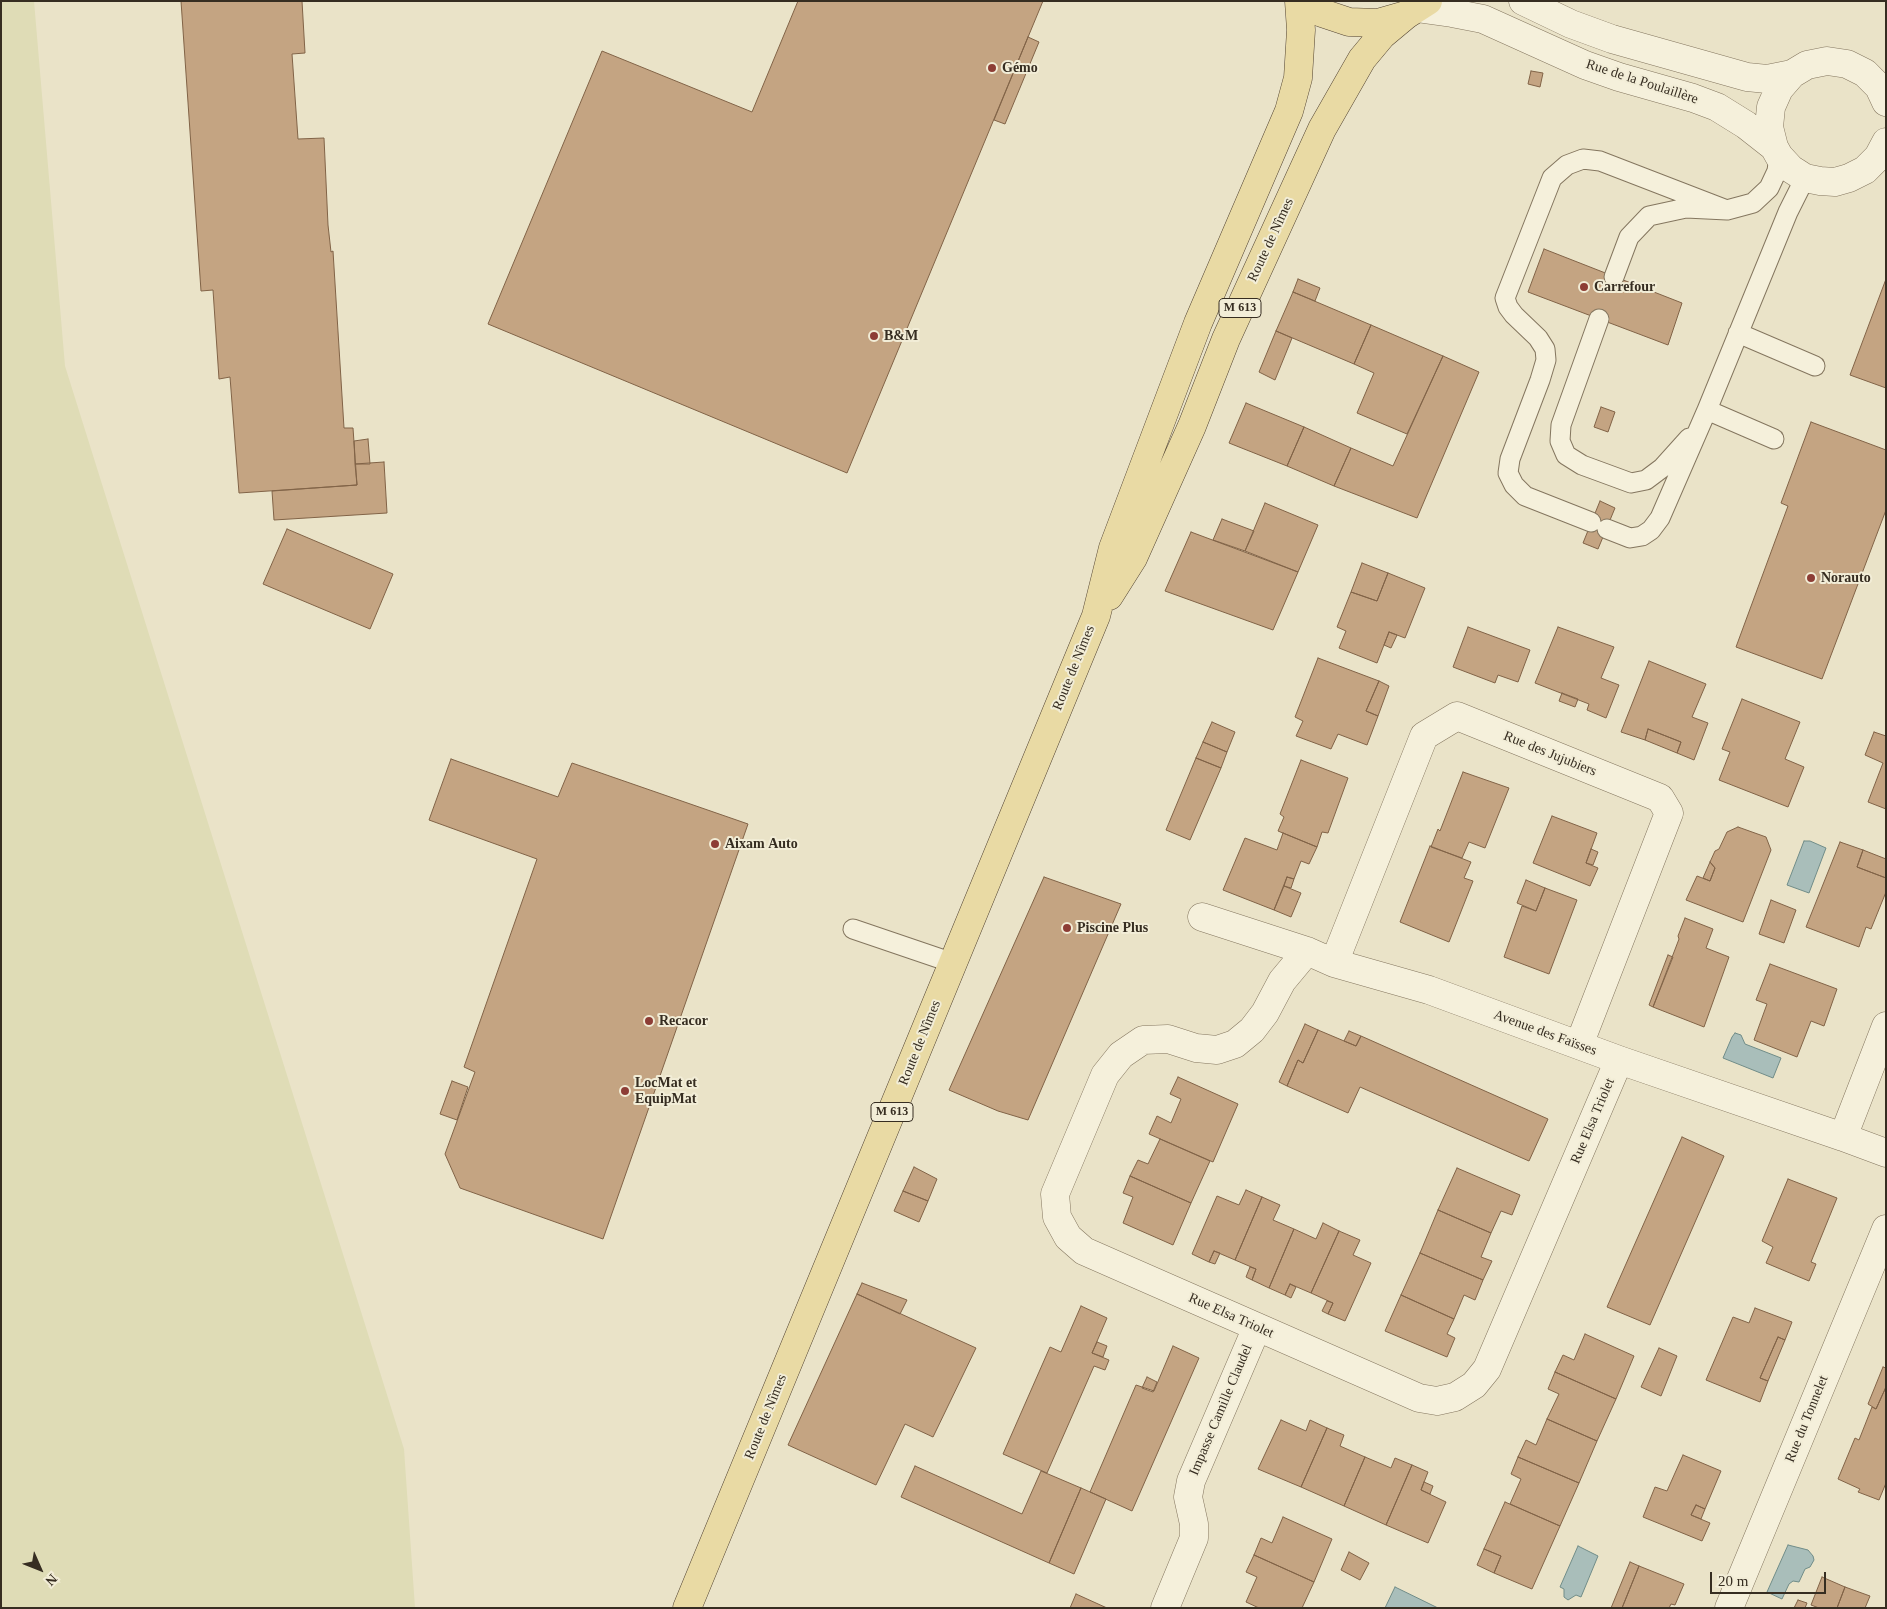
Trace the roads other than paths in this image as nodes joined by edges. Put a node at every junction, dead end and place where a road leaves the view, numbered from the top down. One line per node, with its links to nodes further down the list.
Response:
1 (1299, 1): 19 (main road, Route de Nîmes / M 613)
2 (1306, 1): 4 (main road)
3 (1524, 1): 5 (street)
4 (1417, 8): 8 (street, Rue de la Poulaillère); 19 (main road, Route de Nîmes / M 613)
5 (1792, 74): 6 (street); 8 (street)
6 (1886, 102)
7 (1886, 142): 11 (street, Rue de la Poulaillère)
8 (1777, 152): 10 (street, Rue de la Poulaillère); 12 (lane)
9 (1886, 169): 11 (street, Rue de la Poulaillère)
10 (1805, 178): 11 (street, Rue de la Poulaillère); 15 (lane)
11 (1849, 178)
12 (1727, 210): 13 (lane); 17 (lane)
13 (1614, 277)
14 (1599, 319): 17 (lane)
15 (1738, 333): 16 (lane); 17 (lane)
16 (1815, 366)
17 (1704, 417): 18 (lane)
18 (1774, 440)
19 (1096, 616): 23 (main road, Route de Nîmes / M 613)
20 (1202, 917): 22 (street, Avenue des Faïsses)
21 (853, 929): 23 (lane)
22 (1307, 951): 24 (street, Avenue des Faïsses); 31 (street, Rue Elsa Triolet)
23 (953, 963): 32 (main road, Route de Nîmes / M 613)
24 (1334, 963): 26 (street, Avenue des Faïsses); 26 (street, Rue des Jujubiers)
25 (1886, 1026): 28 (street)
26 (1579, 1045): 27 (street, Avenue des Faïsses)
27 (1619, 1060): 28 (street, Avenue des Faïsses); 31 (street, Rue Elsa Triolet)
28 (1844, 1137): 29 (street, Avenue des Faïsses)
29 (1886, 1154)
30 (1886, 1229): 34 (street, Rue du Tonnelet)
31 (1257, 1327): 33 (street, Impasse Camille Claudel)
32 (688, 1608)
33 (1165, 1608)
34 (1729, 1608)

